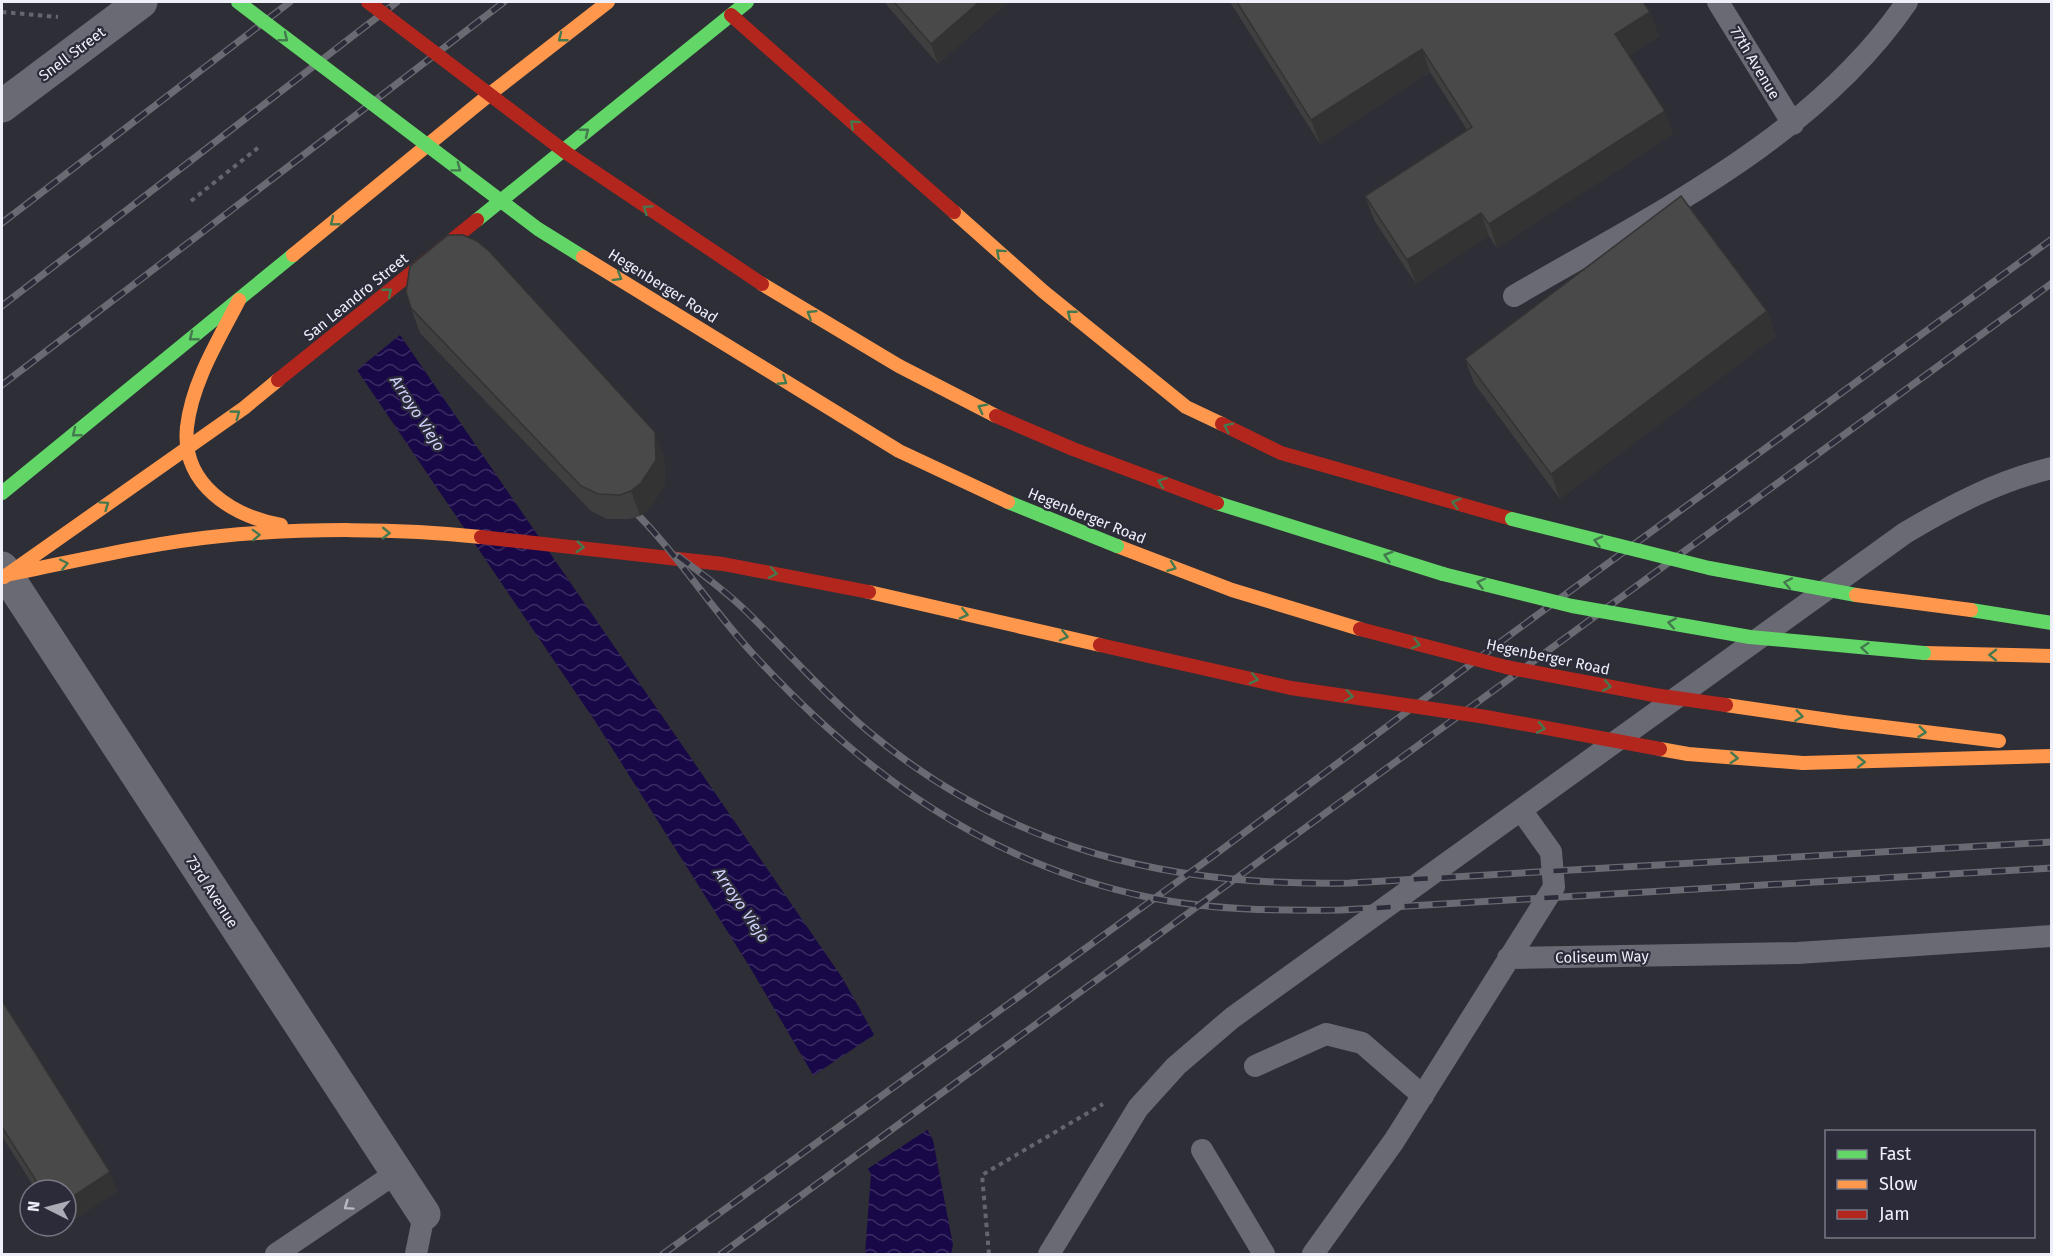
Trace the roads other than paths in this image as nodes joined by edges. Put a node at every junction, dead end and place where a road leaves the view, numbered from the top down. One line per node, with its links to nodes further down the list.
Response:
1 (141, 2): 9 (street, Snell Street)
2 (238, 2): 20 (main road, Hegenberger Road, one-way to 20, bridge)
3 (368, 2): 19 (main road, one-way to 3, bridge)
4 (608, 2): 12 (main road, one-way to 12)
5 (747, 2): 8 (main road, San Leandro Street)
6 (1718, 2): 10 (lane, 77th Avenue)
7 (1907, 2): 10 (lane)
8 (727, 12): 13 (main road, San Leandro Street, one-way to 8); 18 (main road, one-way to 8, bridge)
9 (2, 106)
10 (1793, 124): 11 (lane)
11 (1514, 296)
12 (238, 300): 13 (main road); 15 (main road, one-way to 15)
13 (188, 448): 16 (main road); 17 (main road, San Leandro Street, one-way to 13)
14 (2052, 468): 22 (lane)
15 (2, 494)
16 (327, 532): 17 (main road, one-way to 16); 21 (main road, one-way to 21, bridge)
17 (3, 574): 28 (street, 73rd Avenue)
18 (2052, 623)
19 (2052, 656)
20 (2052, 747)
21 (2052, 756)
22 (1521, 810): 24 (lane); 32 (lane)
23 (2052, 936): 24 (lane, Coliseum Way)
24 (1508, 958): 26 (lane)
25 (1255, 1066): 26 (lane)
26 (1422, 1096): 34 (lane)
27 (1202, 1150): 33 (lane)
28 (396, 1173): 29 (street, 73rd Avenue); 30 (lane, one-way to 30)
29 (424, 1215): 31 (lane)
30 (276, 1254)
31 (416, 1254)
32 (1049, 1254)
33 (1264, 1254)
34 (1313, 1254)

